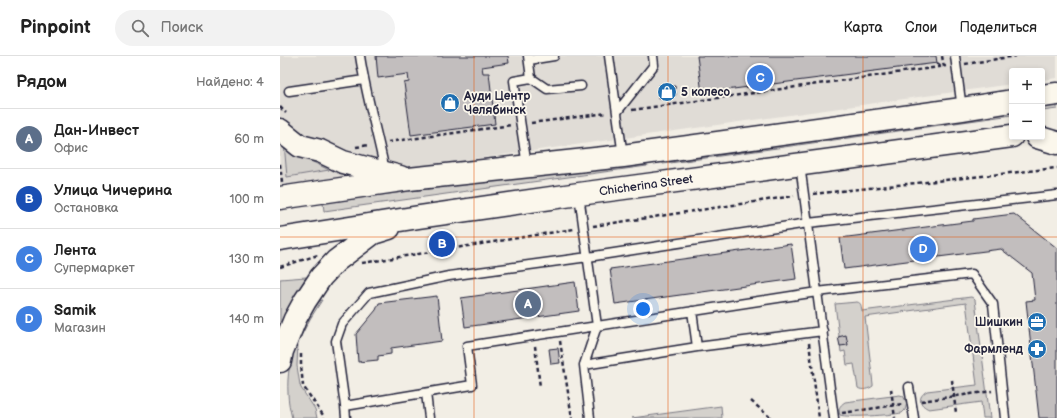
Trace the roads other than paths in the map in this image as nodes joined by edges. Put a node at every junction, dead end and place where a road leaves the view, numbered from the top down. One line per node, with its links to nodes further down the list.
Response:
1 (360, 56): 8 (lane)
2 (554, 56): 6 (lane)
3 (610, 56): 15 (lane)
4 (653, 56): 15 (lane)
5 (955, 56): 14 (lane)
6 (529, 58): 7 (lane)
7 (531, 78): 9 (lane); 24 (lane)
8 (364, 80): 10 (lane); 25 (lane)
9 (581, 86)
10 (289, 91)
11 (1057, 94): 12 (main road)
12 (1045, 96)
13 (1009, 101): 14 (main road)
14 (962, 109): 22 (main road)
15 (617, 112): 22 (lane)
16 (285, 124): 25 (main road)
17 (1057, 129): 18 (main road)
18 (1045, 131)
19 (1009, 136): 23 (main road, Chicherina Street)
20 (1045, 139): 21 (main road)
21 (1057, 143)
22 (623, 156): 24 (main road)
23 (800, 165): 27 (main road, Chicherina Street); 31 (lane)
24 (527, 167): 26 (main road)
25 (385, 173): 26 (main road)
26 (409, 179): 29 (main road)
27 (579, 194): 30 (main road, Chicherina Street); 33 (lane)
28 (1057, 195): 31 (lane)
29 (280, 198)
30 (419, 217): 32 (main road, Chicherina Street); 39 (main road)
31 (808, 223): 33 (lane); 34 (lane)
32 (280, 239)
33 (588, 257): 36 (lane); 43 (lane)
34 (817, 292): 35 (lane); 37 (lane); 49 (lane)
35 (692, 311): 36 (lane); 38 (lane)
36 (597, 326): 40 (lane); 42 (lane)
37 (823, 331): 38 (lane); 47 (lane)
38 (697, 347): 40 (lane)
39 (280, 361)
40 (584, 365): 46 (lane)
41 (909, 387): 48 (lane)
42 (426, 393): 43 (lane); 45 (lane)
43 (345, 406): 44 (lane)
44 (346, 418)
45 (429, 418)
46 (590, 418)
47 (834, 418)
48 (914, 418)
49 (1005, 418)

